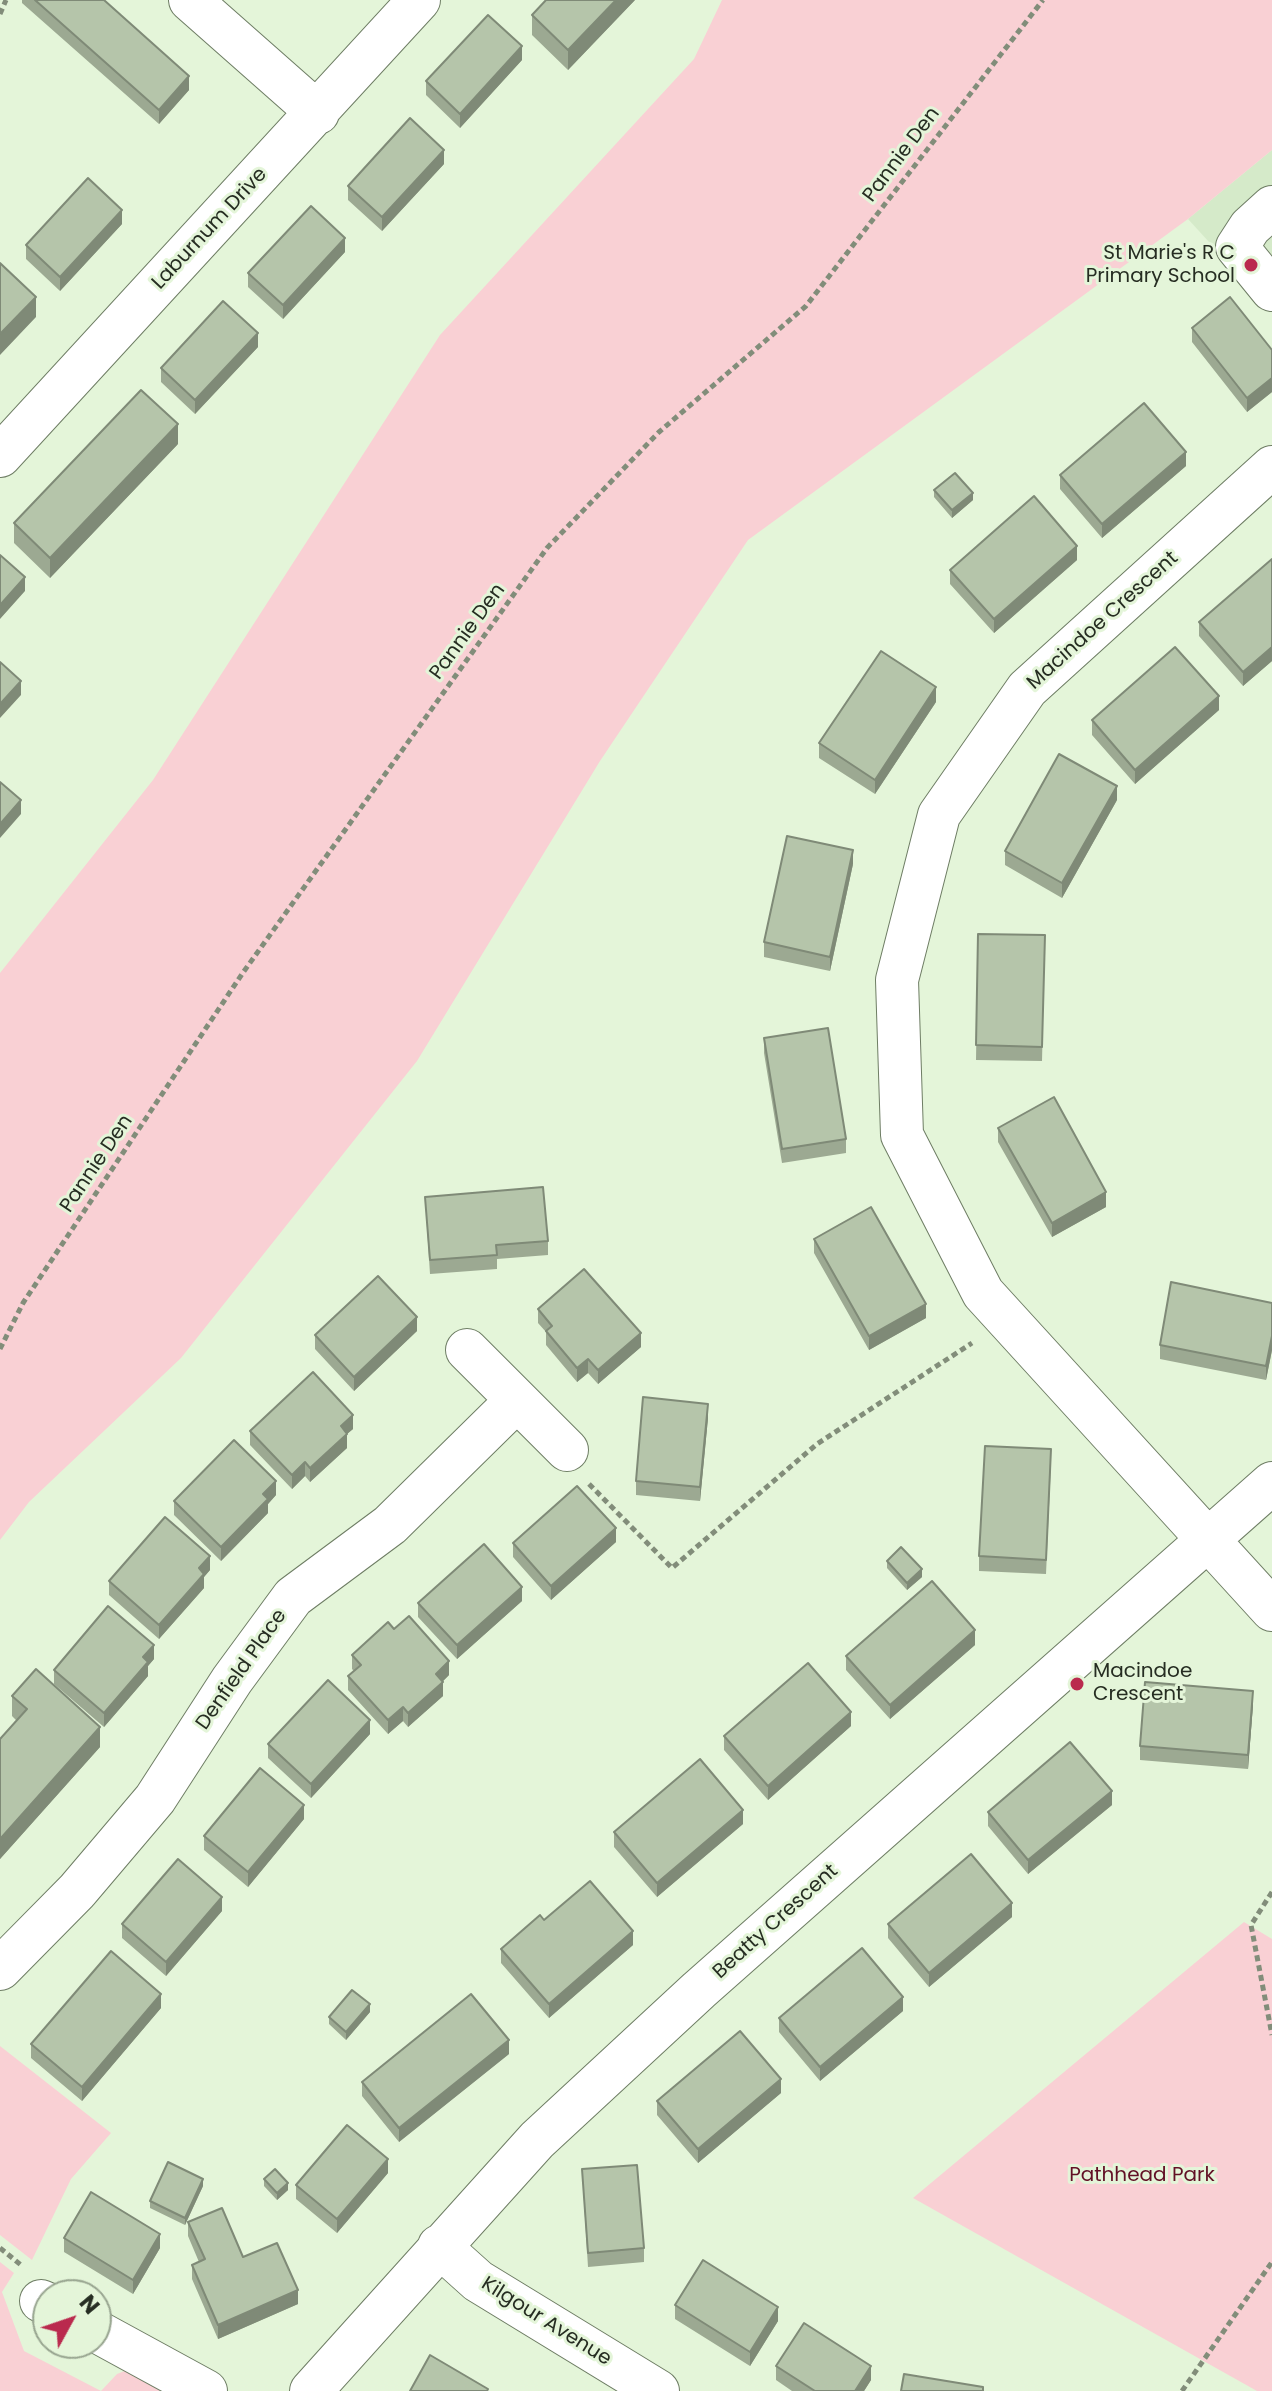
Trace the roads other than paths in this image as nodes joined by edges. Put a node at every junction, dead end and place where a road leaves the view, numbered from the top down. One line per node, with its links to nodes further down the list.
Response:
1 (190, 0): 3 (street)
2 (419, 0): 3 (street, Laburnum Drive)
3 (318, 113): 6 (street, Laburnum Drive)
4 (1272, 207): 5 (street)
5 (1272, 290)
6 (0, 456)
7 (1272, 467): 12 (street, Macindoe Crescent)
8 (467, 1350): 9 (street)
9 (516, 1401): 10 (street); 14 (street, Denfield Place)
10 (567, 1450)
11 (1272, 1483): 12 (street, Beatty Crescent)
12 (1207, 1540): 13 (street, Macindoe Crescent); 15 (street, Beatty Crescent)
13 (1272, 1610)
14 (0, 1969)
15 (439, 2246): 18 (street, Beatty Crescent); 19 (street, Kilgour Avenue)
16 (112, 2340): 17 (street)
17 (206, 2391)
18 (311, 2391)
19 (658, 2391)

